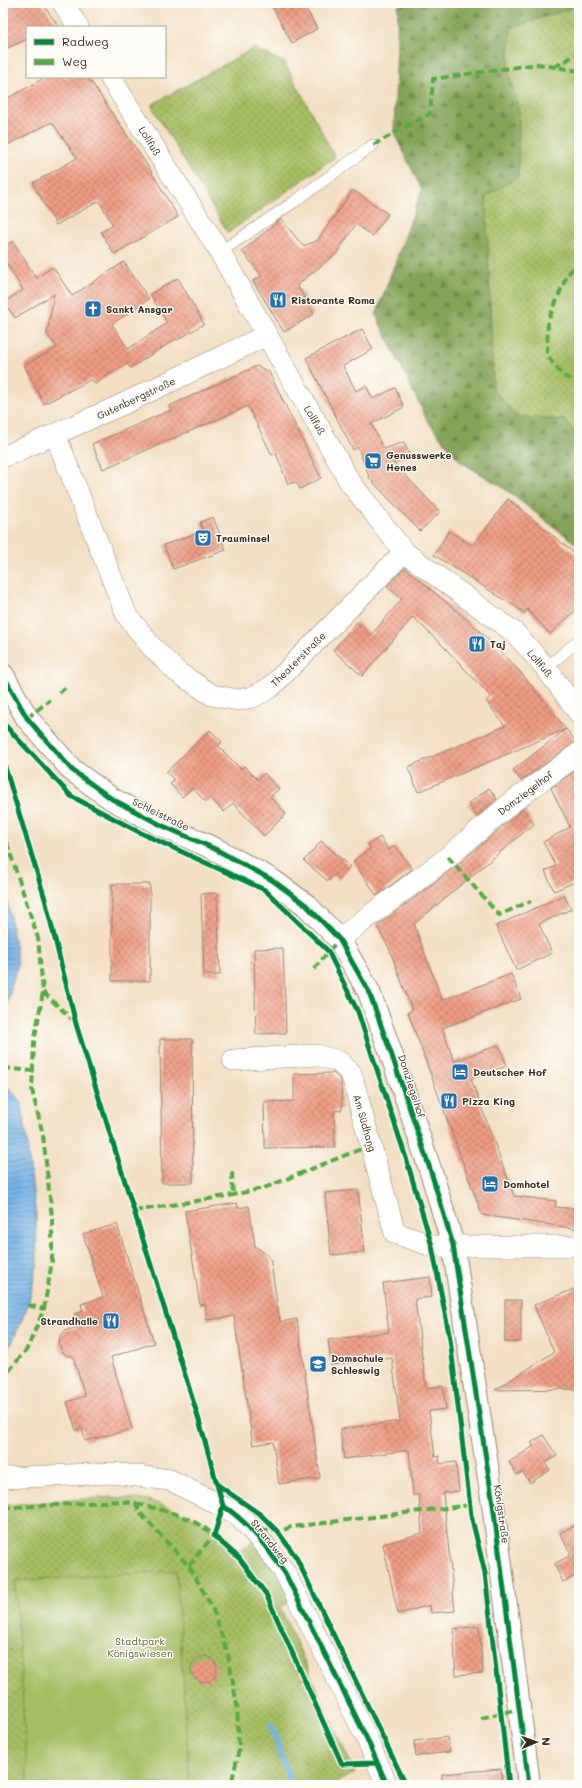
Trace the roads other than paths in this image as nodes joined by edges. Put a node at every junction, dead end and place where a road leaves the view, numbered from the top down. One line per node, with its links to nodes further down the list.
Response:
1 (63, 3): 2 (street)
2 (77, 26)
3 (111, 78): 5 (street, Lollfuß)
4 (372, 145): 5 (lane)
5 (220, 252): 6 (street, Lollfuß)
6 (267, 335): 7 (street, Gutenbergstraße); 9 (street, Lollfuß)
7 (55, 434): 8 (street, Gutenbergstraße); 9 (street, Theaterstraße)
8 (3, 457)
9 (404, 552): 11 (street, Lollfuß)
10 (579, 640): 11 (lane)
11 (546, 668): 13 (street, Lollfuß)
12 (3, 675): 15 (street, Schleistraße)
13 (579, 713)
14 (579, 753): 15 (street, Domziegelhof)
15 (339, 939): 17 (street, Domziegelhof)
16 (234, 1060): 17 (street, Am Südhang)
17 (452, 1245): 18 (street); 21 (street, Königstraße)
18 (579, 1246)
19 (3, 1478): 20 (street, Strandweg)
20 (387, 1785)
21 (529, 1785)

